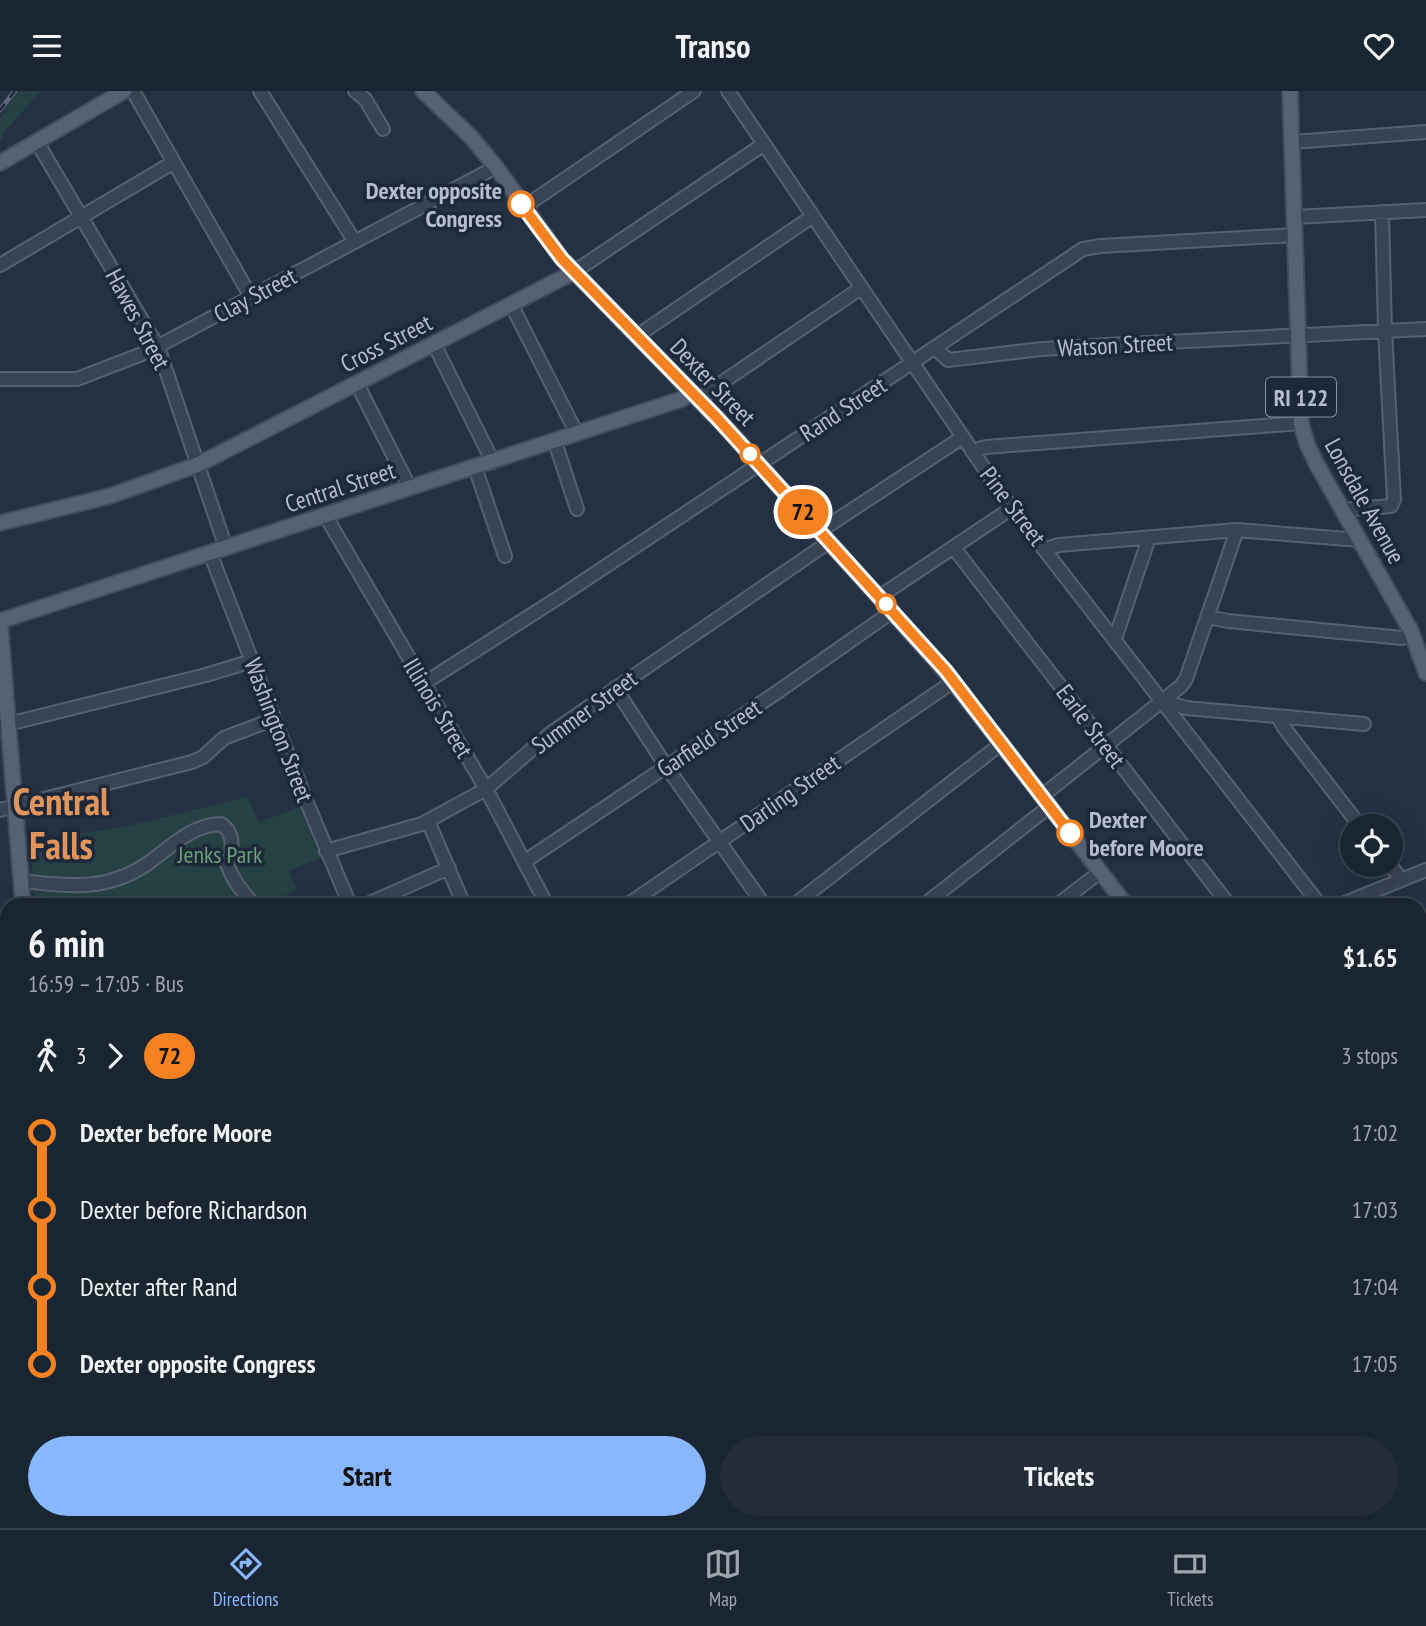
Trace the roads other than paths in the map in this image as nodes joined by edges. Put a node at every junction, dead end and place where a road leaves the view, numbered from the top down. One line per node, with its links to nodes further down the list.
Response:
1 (124, 91): 11 (main road)
2 (134, 91): 14 (street)
3 (260, 91): 24 (street)
4 (424, 91): 16 (main road, Dexter Street)
5 (694, 91): 17 (street)
6 (728, 91): 13 (street, Pine Street)
7 (1290, 91): 12 (main road, Lonsdale Avenue / RI 122)
8 (362, 93): 9 (street)
9 (383, 129)
10 (1426, 132): 12 (street)
11 (37, 142): 15 (main road); 21 (street, Hawes Street)
12 (1292, 142): 22 (main road, Lonsdale Avenue / RI 122)
13 (764, 144): 20 (street, Pine Street); 26 (street, Cross Street)
14 (174, 162): 21 (street); 28 (street)
15 (0, 163)
16 (496, 166): 17 (main road, Dexter Street); 24 (street, Clay Street)
17 (524, 207): 26 (main road, Dexter Street)
18 (1426, 210): 19 (street)
19 (1382, 212): 22 (street); 31 (street)
20 (813, 216): 27 (street, Pine Street); 33 (street)
21 (82, 217): 25 (street); 35 (street, Hawes Street)
22 (1295, 217): 23 (main road, Lonsdale Avenue / RI 122)
23 (1296, 235): 32 (main road, Lonsdale Avenue / RI 122); 36 (street, Rand Street)
24 (355, 242): 28 (street, Clay Street)
25 (0, 265)
26 (574, 272): 29 (main road, Cross Street); 33 (main road, Dexter Street)
27 (861, 288): 37 (street, Pine Street); 40 (street, Central Street)
28 (251, 297): 35 (street, Clay Street)
29 (511, 304): 34 (main road, Cross Street); 42 (street)
30 (1426, 329): 31 (street, Watson Street)
31 (1385, 331): 32 (street, Watson Street); 53 (street)
32 (1300, 335): 36 (street, Watson Street); 41 (main road, Lonsdale Avenue / RI 122)
33 (637, 336): 40 (main road, Dexter Street)
34 (434, 344): 39 (main road, Cross Street); 46 (street)
35 (158, 347): 38 (street, Clay Street); 48 (street, Hawes Street)
36 (936, 349): 37 (street, Rand Street)
37 (914, 363): 43 (street, Pine Street); 47 (street, Rand Street)
38 (0, 379)
39 (357, 384): 48 (main road, Cross Street); 50 (street)
40 (696, 396): 42 (main road, Central Street); 47 (main road, Dexter Street)
41 (1301, 423): 45 (street); 53 (main road, Lonsdale Avenue / RI 122)
42 (577, 434): 44 (main road, Central Street)
43 (963, 437): 45 (street, Pine Street); 57 (street, Summer Street)
44 (555, 442): 46 (main road, Central Street); 52 (street)
45 (972, 451): 51 (street, Pine Street)
46 (494, 461): 49 (main road, Central Street)
47 (759, 463): 57 (main road, Dexter Street); 74 (street, Rand Street)
48 (197, 465): 55 (main road, Cross Street); 60 (street, Hawes Street)
49 (475, 467): 50 (main road, Central Street); 64 (street)
50 (410, 488): 54 (main road, Central Street)
51 (1012, 508): 61 (street); 62 (street, Pine Street)
52 (577, 509)
53 (1341, 510): 59 (main road, Lonsdale Avenue / RI 122)
54 (325, 515): 60 (main road, Central Street); 74 (street, Illinois Street)
55 (0, 523)
56 (1237, 530): 58 (street); 59 (street); 67 (street)
57 (825, 536): 65 (main road, Dexter Street); 75 (street, Summer Street)
58 (1149, 538): 62 (street); 70 (street)
59 (1359, 540): 69 (main road, Lonsdale Avenue / RI 122)
60 (226, 548): 63 (main road, Central Street)
61 (954, 548): 65 (street); 82 (street, Earle Street)
62 (1046, 549): 70 (street, Pine Street)
63 (211, 553): 68 (main road, Central Street); 71 (street, Washington Street)
64 (505, 555)
65 (879, 597): 66 (main road, Dexter Street)
66 (893, 611): 73 (main road, Dexter Street); 83 (street, Garfield Street)
67 (1208, 617): 69 (street); 76 (street)
68 (0, 621): 80 (main road)
69 (1413, 635): 72 (main road, Lonsdale Avenue / RI 122)
70 (1115, 639): 76 (street, Pine Street)
71 (252, 661): 78 (street, Washington Street); 80 (street)
72 (1426, 673)
73 (954, 681): 81 (main road, Dexter Street); 90 (street, Darling Street)
74 (423, 684): 84 (street, Illinois Street)
75 (615, 688): 83 (street); 84 (street, Summer Street)
76 (1164, 701): 77 (street); 82 (street); 111 (street, Pine Street)
77 (1278, 717): 79 (street); 88 (street)
78 (274, 719): 86 (street); 91 (street, Washington Street)
79 (1364, 724)
80 (4, 725): 86 (main road)
81 (1002, 743): 85 (main road, Dexter Street); 106 (street)
82 (1106, 746): 85 (street); 110 (street, Earle Street)
83 (666, 766): 90 (street); 92 (street, Garfield Street)
84 (486, 789): 89 (street, Summer Street); 92 (street, Illinois Street)
85 (1046, 801): 95 (main road, Dexter Street); 107 (street)
86 (16, 807): 87 (street); 97 (main road)
87 (0, 810)
88 (1351, 814)
89 (428, 821): 91 (street, Summer Street); 93 (street)
90 (719, 843): 104 (street, Darling Street); 105 (street)
91 (326, 851): 100 (street, Washington Street)
92 (524, 862): 103 (street, Illinois Street)
93 (449, 868): 101 (street); 102 (street)
94 (1426, 870): 96 (street)
95 (1100, 872): 108 (street); 109 (main road, Dexter Street)
96 (1401, 879): 112 (street)
97 (22, 881): 98 (main road); 99 (street)
98 (23, 898)
99 (247, 898)
100 (347, 898)
101 (381, 898)
102 (461, 898)
103 (543, 898)
104 (636, 898)
105 (759, 898)
106 (803, 898)
107 (932, 898)
108 (1066, 898)
109 (1120, 898)
110 (1224, 898)
111 (1315, 898)
112 (1356, 898)

